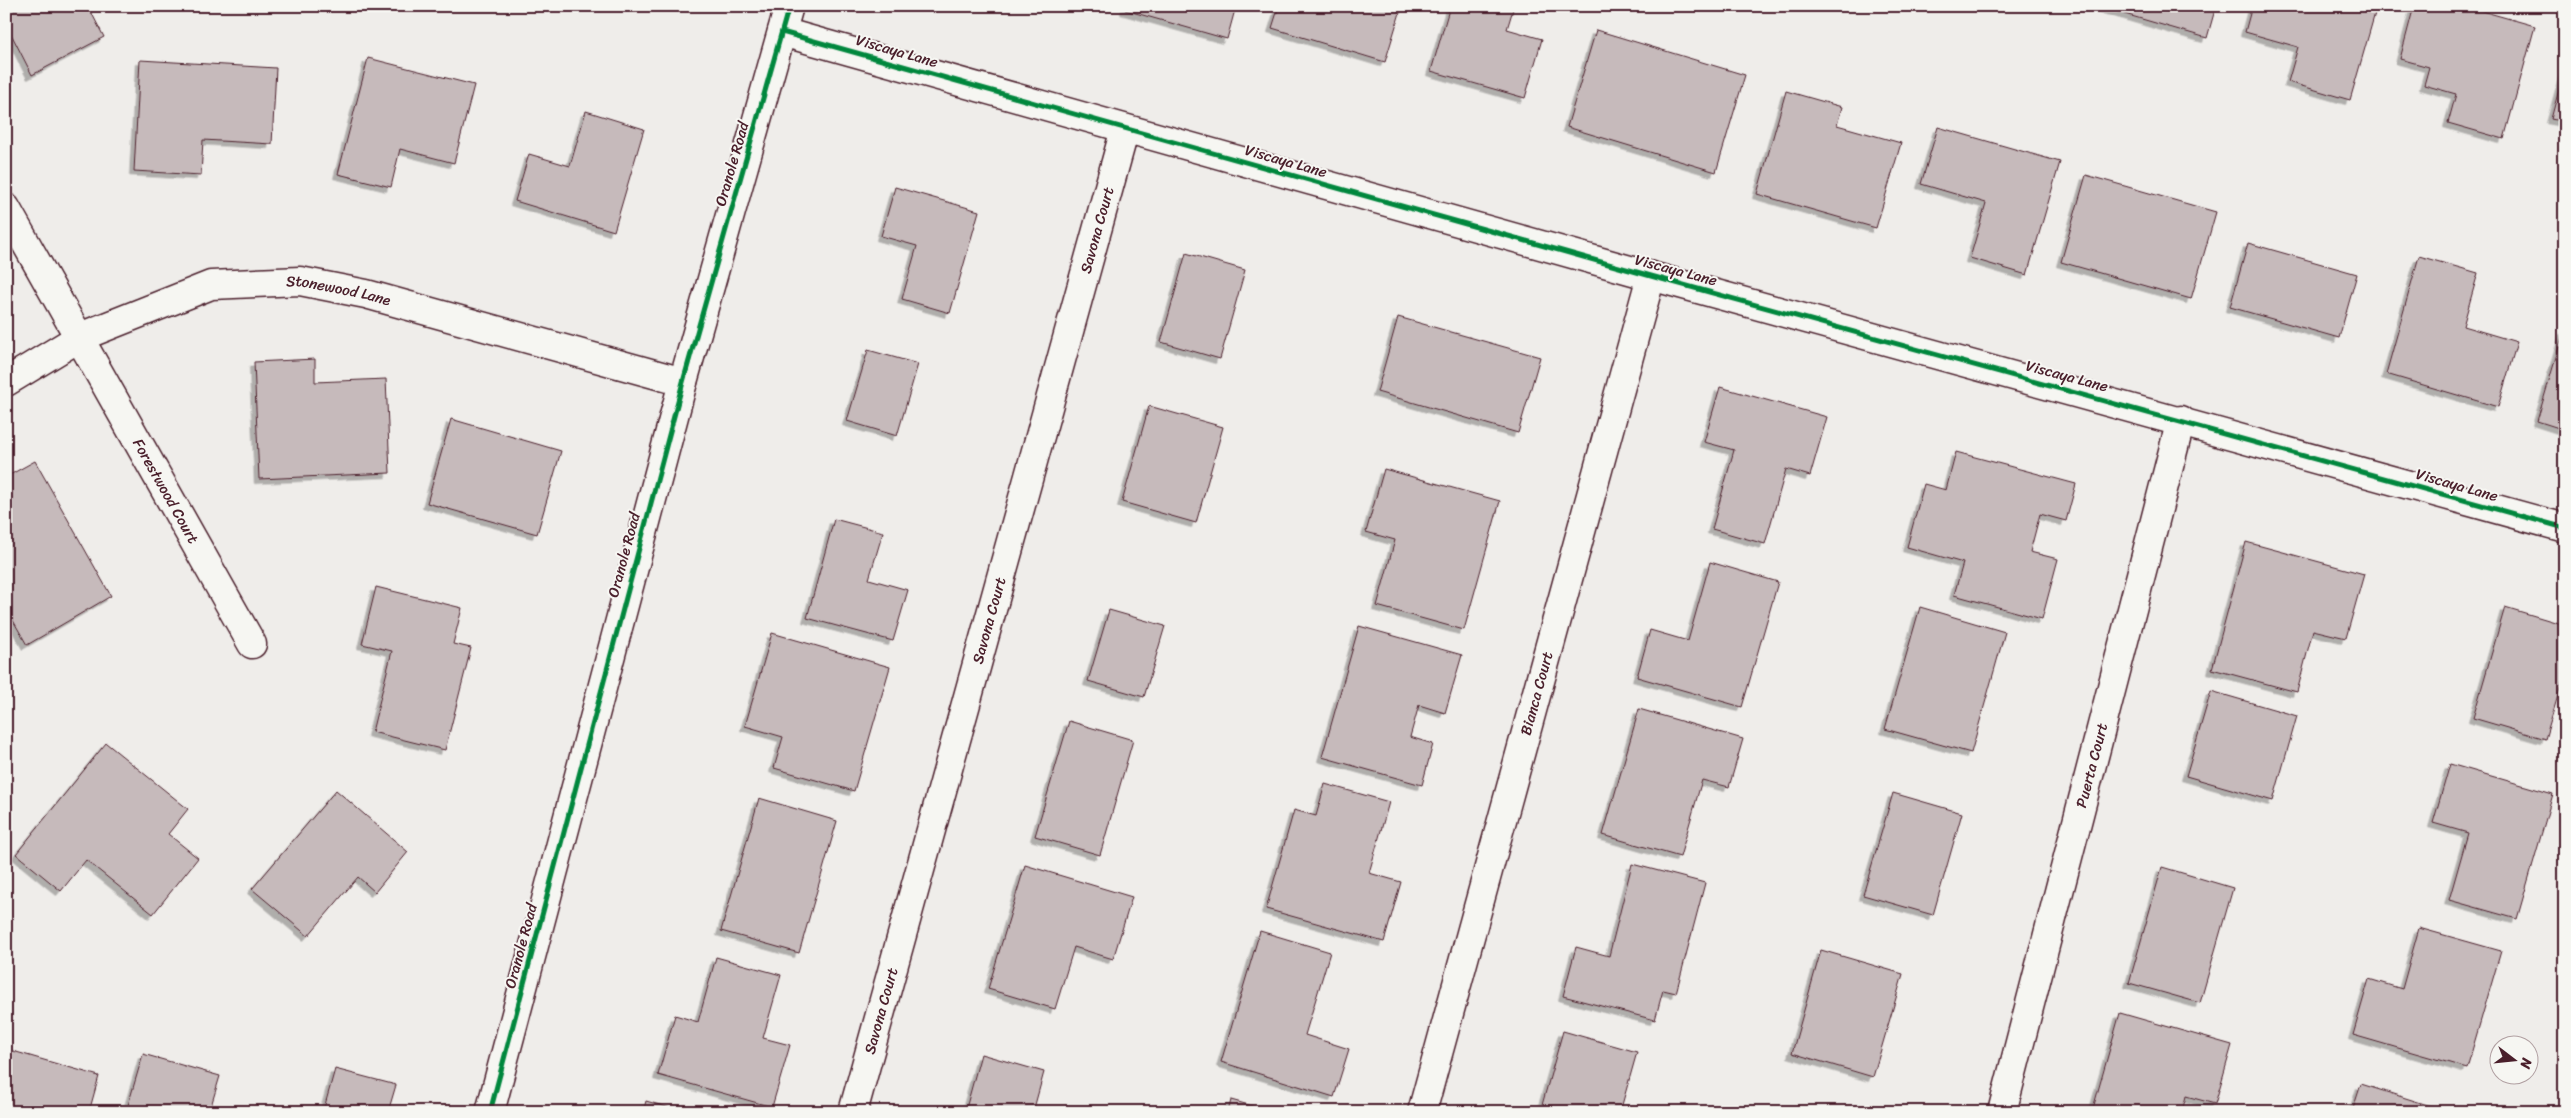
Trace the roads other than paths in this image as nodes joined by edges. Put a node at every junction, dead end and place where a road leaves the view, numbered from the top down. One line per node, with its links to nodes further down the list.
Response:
1 (786, 19): 2 (street, Viscaya Lane); 7 (street, Oranole Road)
2 (1124, 129): 4 (street, Viscaya Lane); 12 (street, Savona Court)
3 (6, 208): 5 (street, Forestwood Court)
4 (1651, 276): 8 (street, Viscaya Lane); 13 (street, Bianca Court)
5 (80, 337): 6 (street, Stonewood Lane); 7 (street, Stonewood Lane); 10 (street, Forestwood Court)
6 (6, 382)
7 (683, 382): 11 (street, Oranole Road)
8 (2181, 420): 9 (street, Viscaya Lane); 14 (street, Puerta Court)
9 (2565, 528)
10 (252, 644)
11 (490, 1112)
12 (853, 1112)
13 (1422, 1112)
14 (2002, 1112)

